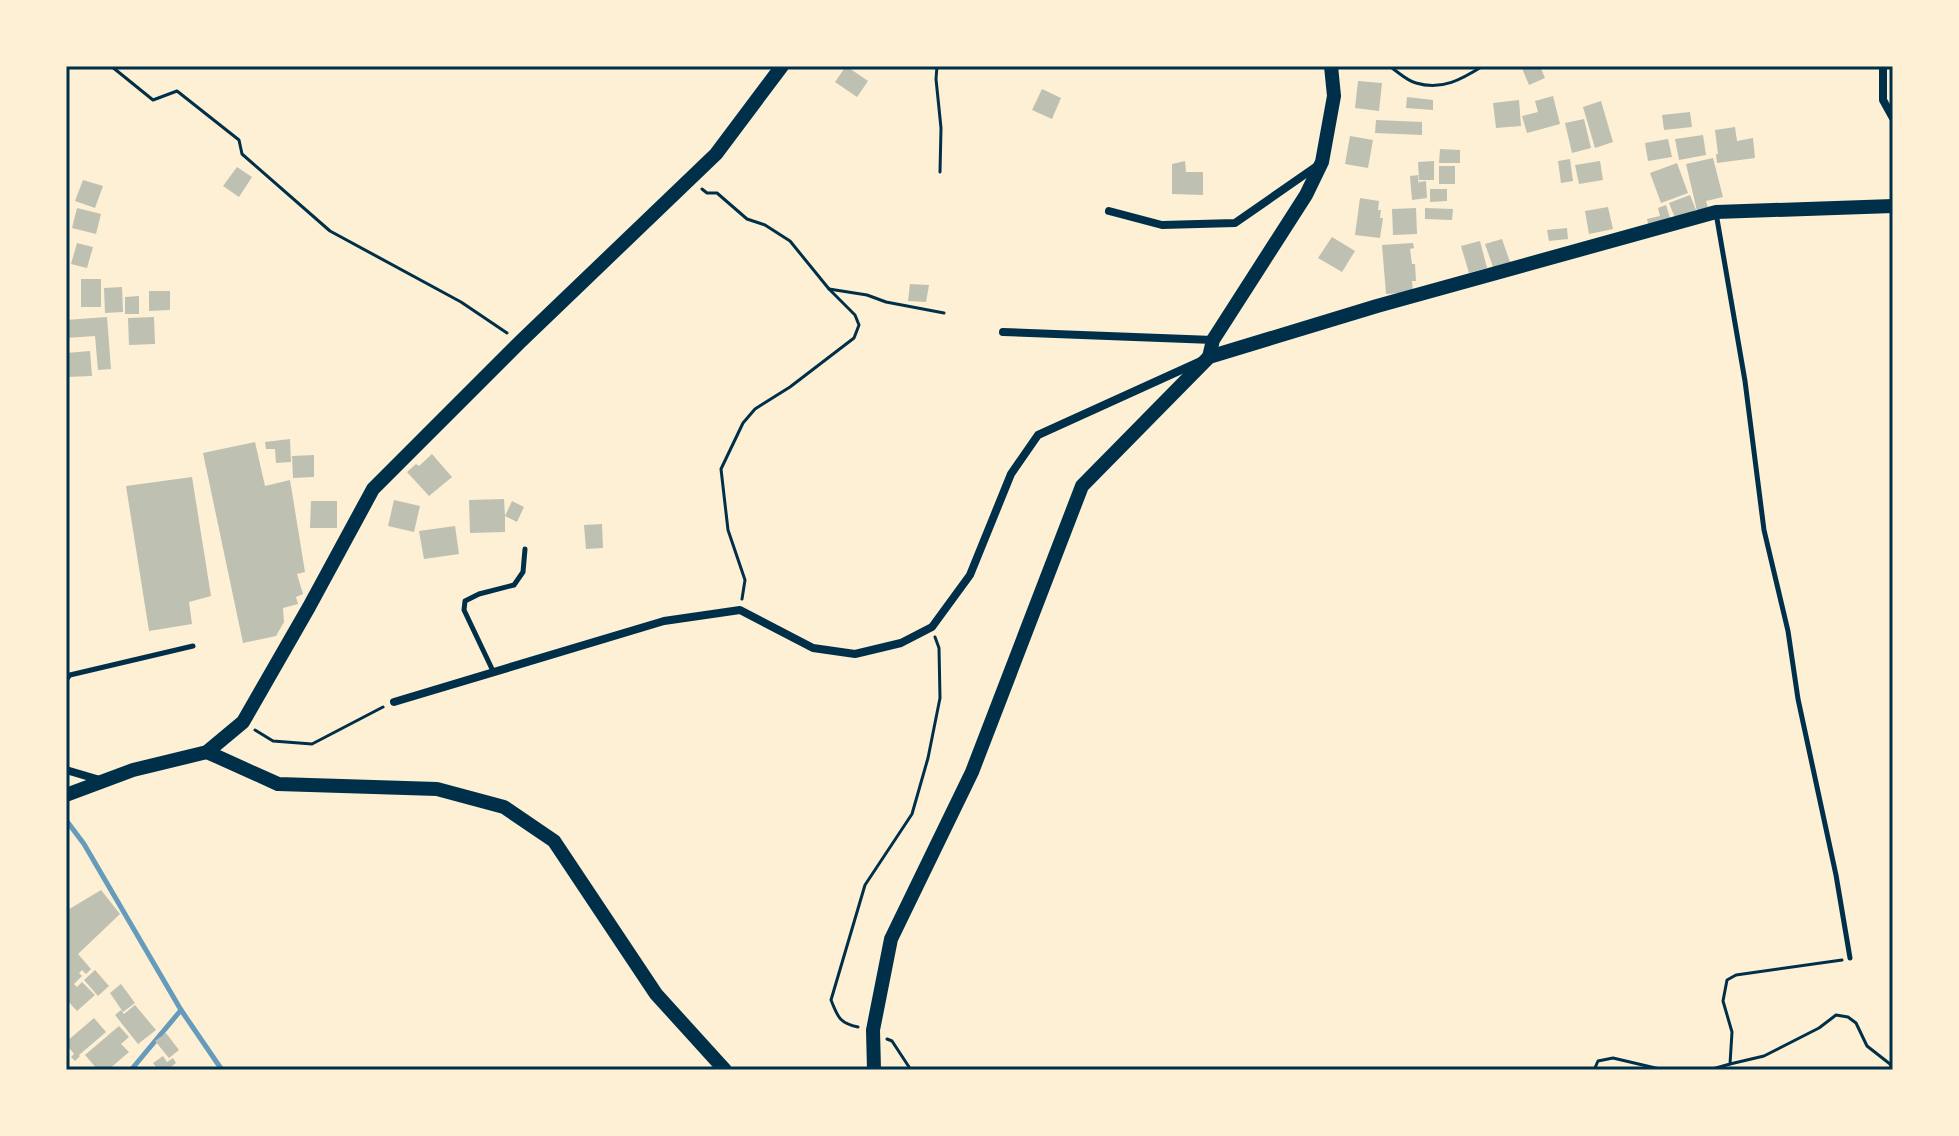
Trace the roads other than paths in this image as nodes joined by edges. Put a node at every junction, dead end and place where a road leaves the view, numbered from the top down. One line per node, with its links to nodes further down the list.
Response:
1 (782, 66): 17 (main road)
2 (1331, 66): 5 (main road)
3 (1883, 66): 4 (street)
4 (1893, 118)
5 (1322, 162): 7 (street); 10 (main road)
6 (1893, 206): 8 (main road)
7 (1109, 211)
8 (1716, 212): 11 (main road); 21 (lane)
9 (1003, 332): 10 (street)
10 (1213, 340): 11 (main road)
11 (1209, 357): 14 (street); 23 (main road)
12 (525, 549): 14 (lane)
13 (193, 646): 15 (lane)
14 (493, 671): 16 (street)
15 (66, 680)
16 (394, 702)
17 (207, 752): 19 (main road); 22 (main road)
18 (66, 770): 19 (street)
19 (105, 781): 20 (main road)
20 (66, 795)
21 (1850, 958)
22 (725, 1070)
23 (874, 1070)

